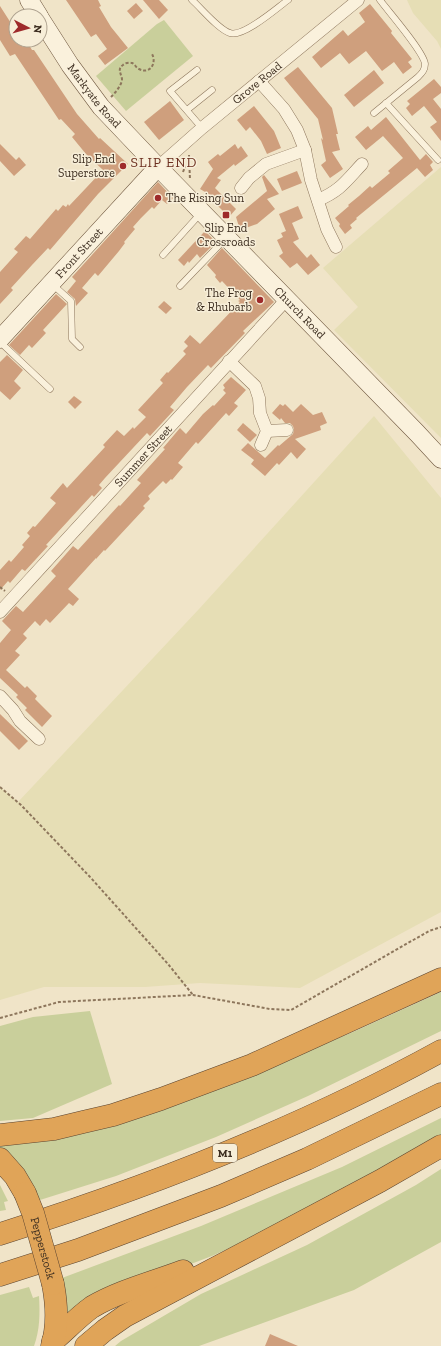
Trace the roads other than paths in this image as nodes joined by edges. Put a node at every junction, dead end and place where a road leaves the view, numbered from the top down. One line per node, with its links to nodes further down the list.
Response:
1 (192, 0): 2 (lane)
2 (288, 0)
3 (380, 0): 9 (lane)
4 (354, 1): 7 (street, Grove Road)
5 (48, 31): 16 (main road, Markyate Road)
6 (197, 70): 10 (lane)
7 (259, 81): 12 (street, Grove Road); 13 (street)
8 (212, 90): 10 (lane)
9 (386, 103): 11 (lane); 14 (lane)
10 (187, 110): 12 (lane)
11 (374, 113)
12 (202, 128): 16 (street, Grove Road)
13 (304, 150): 17 (street); 18 (street)
14 (438, 160)
15 (362, 164): 18 (street)
16 (158, 167): 19 (main road, Church Road); 23 (main road, Front Street)
17 (241, 188)
18 (318, 200): 21 (street)
19 (202, 212): 20 (main road, Church Road); 22 (lane)
20 (227, 237): 24 (lane); 25 (main road, Church Road)
21 (336, 247)
22 (163, 255)
23 (51, 283): 26 (main road, Front Street); 28 (lane)
24 (180, 286)
25 (287, 298): 29 (street, Summer Street); 34 (main road, Church Road)
26 (0, 339)
27 (0, 342): 30 (lane)
28 (80, 347)
29 (229, 361): 32 (street); 35 (street, Summer Street)
30 (50, 389)
31 (287, 430): 32 (street)
32 (267, 431): 33 (street)
33 (261, 445)
34 (441, 459)
35 (0, 612)
36 (0, 696): 37 (street)
37 (38, 739)
38 (441, 979): 41 (highway)
39 (441, 1051): 44 (highway, M1)
40 (441, 1094): 46 (highway)
41 (0, 1135)
42 (441, 1146): 45 (highway)
43 (0, 1160): 47 (highway, Pepperstock, bridge)
44 (0, 1234)
45 (272, 1238): 47 (highway); 48 (highway)
46 (0, 1275)
47 (52, 1344)
48 (86, 1346)

